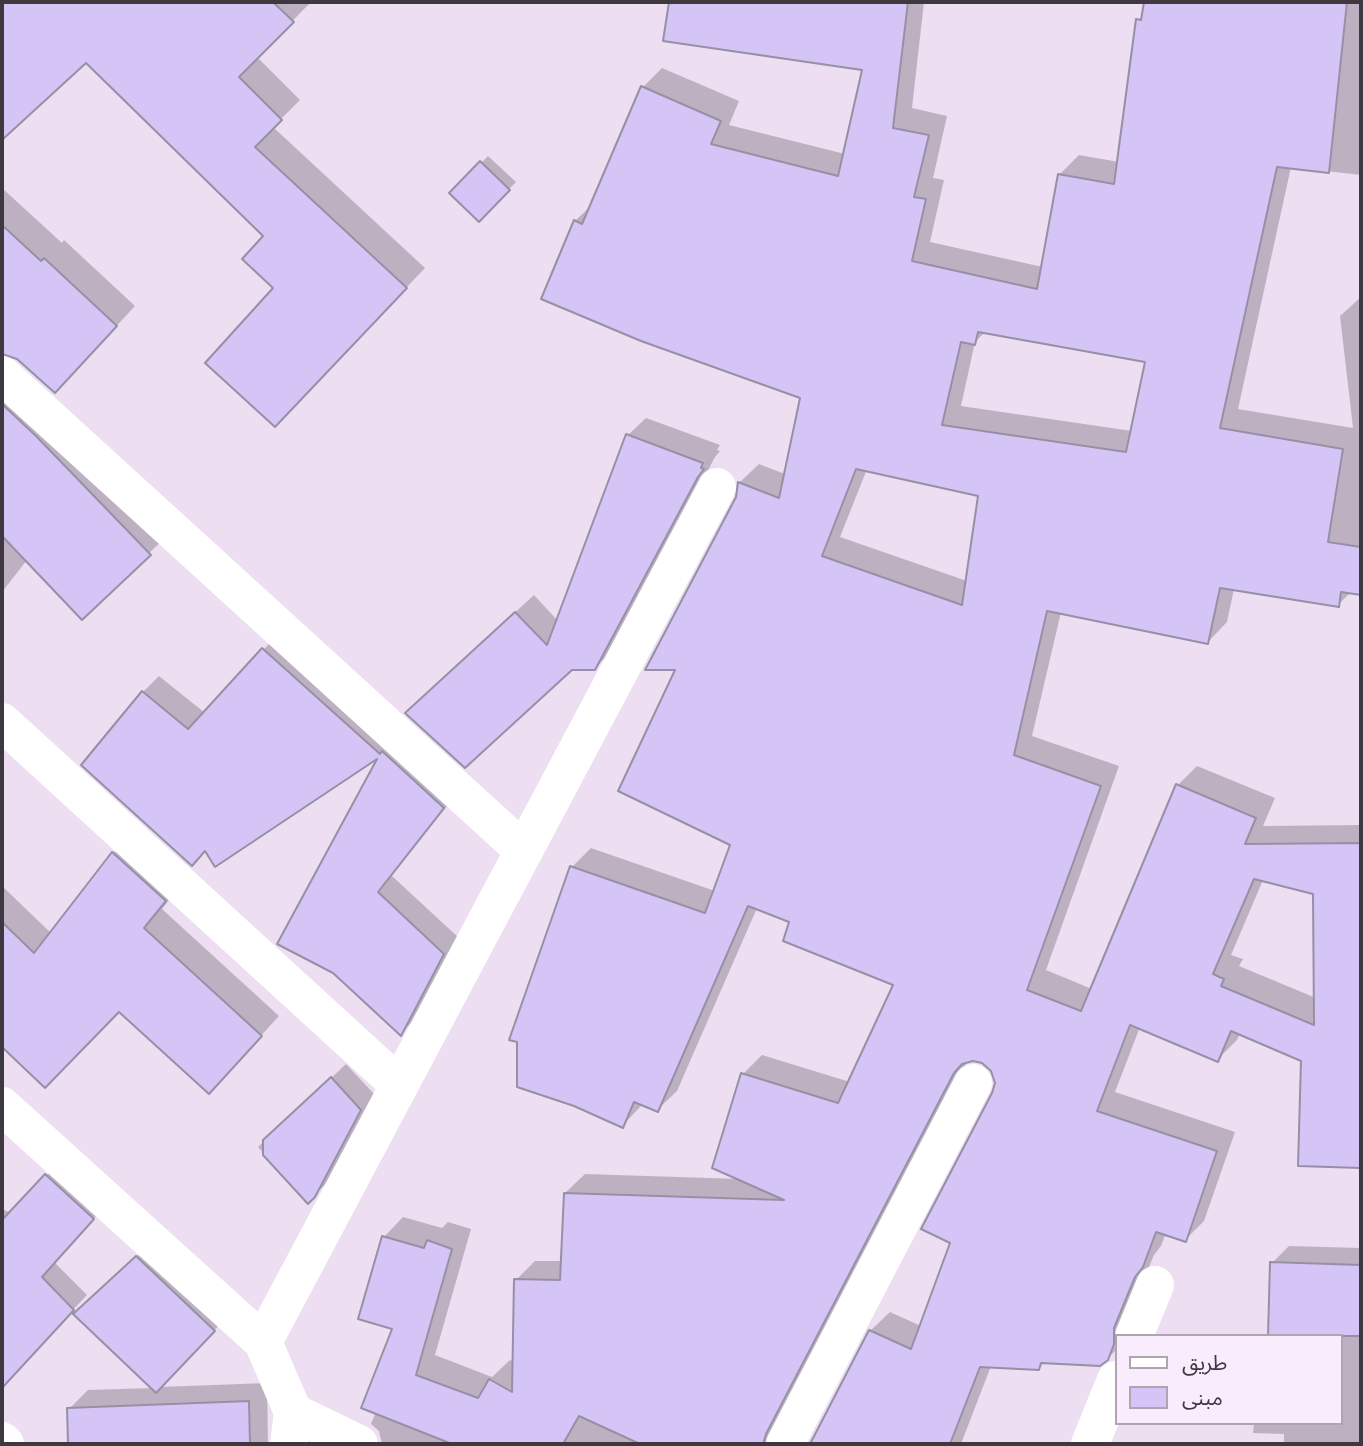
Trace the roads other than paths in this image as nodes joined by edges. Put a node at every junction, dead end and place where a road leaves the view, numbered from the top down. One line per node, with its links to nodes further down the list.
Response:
1 (2, 375): 4 (street)
2 (717, 487): 4 (street)
3 (2, 722): 6 (street)
4 (524, 851): 6 (street)
5 (973, 1083): 14 (street)
6 (399, 1085): 10 (street)
7 (2, 1106): 10 (street)
8 (1155, 1285): 9 (street)
9 (1135, 1334)
10 (263, 1342): 12 (street)
11 (1114, 1385): 15 (street)
12 (291, 1428): 13 (street)
13 (359, 1444)
14 (785, 1444)
15 (1090, 1444)

